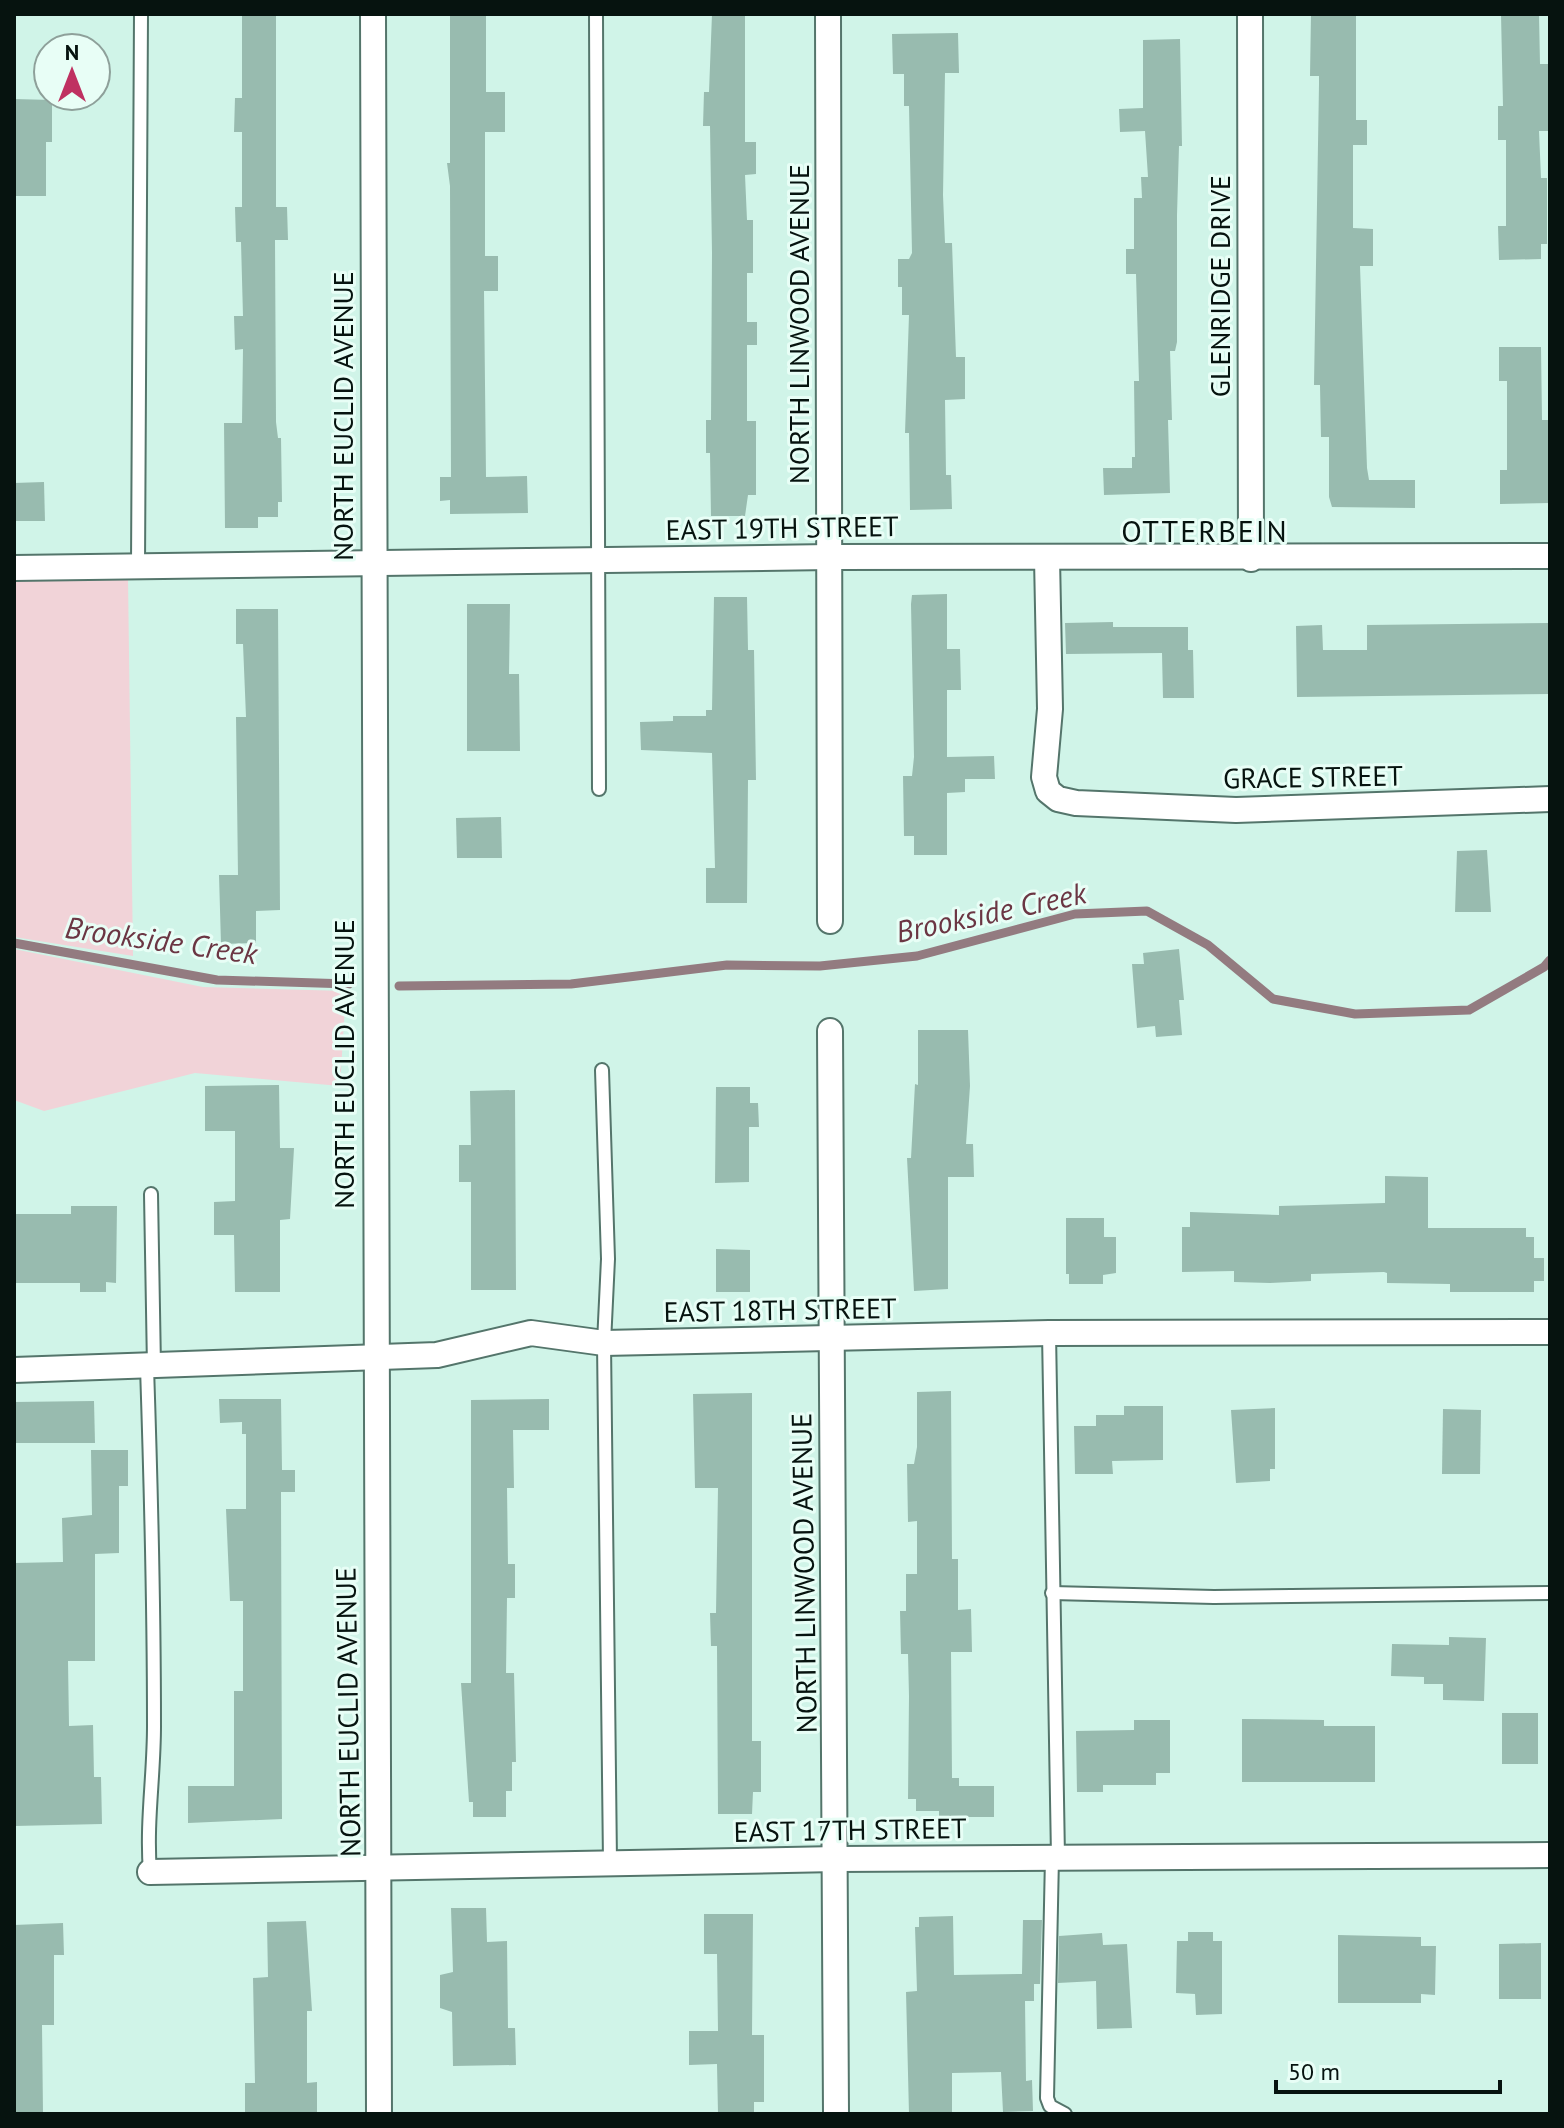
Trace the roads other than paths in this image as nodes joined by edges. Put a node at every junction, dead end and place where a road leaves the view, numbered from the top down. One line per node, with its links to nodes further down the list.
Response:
1 (141, 14): 12 (lane)
2 (373, 14): 11 (street, NORTH EUCLID AVENUE)
3 (596, 14): 10 (lane)
4 (828, 14): 7 (street, NORTH LINWOOD AVENUE)
5 (1250, 14): 9 (street, GLENRIDGE DRIVE)
6 (1550, 556): 9 (street, EAST 19TH STREET)
7 (830, 557): 8 (street, EAST 19TH STREET); 10 (street, EAST 19TH STREET); 16 (street, NORTH LINWOOD AVENUE)
8 (1047, 558): 9 (street, EAST 19TH STREET); 15 (street, GRACE STREET)
9 (1251, 559)
10 (599, 560): 11 (street, EAST 19TH STREET); 14 (lane)
11 (373, 563): 12 (street, EAST 19TH STREET); 24 (street, NORTH EUCLID AVENUE)
12 (138, 567): 13 (street, EAST 19TH STREET)
13 (14, 568)
14 (599, 789)
15 (1550, 799)
16 (830, 921)
17 (830, 1031): 22 (street, NORTH LINWOOD AVENUE)
18 (602, 1070): 23 (lane)
19 (151, 1194): 25 (lane)
20 (1550, 1332): 21 (street, EAST 18TH STREET)
21 (1049, 1333): 22 (street, EAST 18TH STREET); 27 (lane)
22 (831, 1340): 23 (street, EAST 18TH STREET); 31 (street, NORTH LINWOOD AVENUE)
23 (604, 1343): 24 (street, EAST 18TH STREET); 32 (lane)
24 (375, 1358): 25 (street, EAST 18TH STREET); 33 (street, NORTH EUCLID AVENUE)
25 (151, 1367): 26 (street, EAST 18TH STREET); 34 (lane)
26 (14, 1370)
27 (1052, 1593): 28 (lane); 30 (lane)
28 (1550, 1593)
29 (1550, 1855): 30 (street, EAST 17TH STREET)
30 (1055, 1857): 31 (street, EAST 17TH STREET); 37 (lane)
31 (837, 1859): 32 (street, EAST 17TH STREET); 36 (street, NORTH LINWOOD AVENUE)
32 (610, 1862): 33 (street, EAST 17TH STREET)
33 (380, 1866): 34 (street, EAST 17TH STREET); 35 (street, NORTH EUCLID AVENUE)
34 (150, 1872)
35 (379, 2114)
36 (836, 2114)
37 (1065, 2114)

